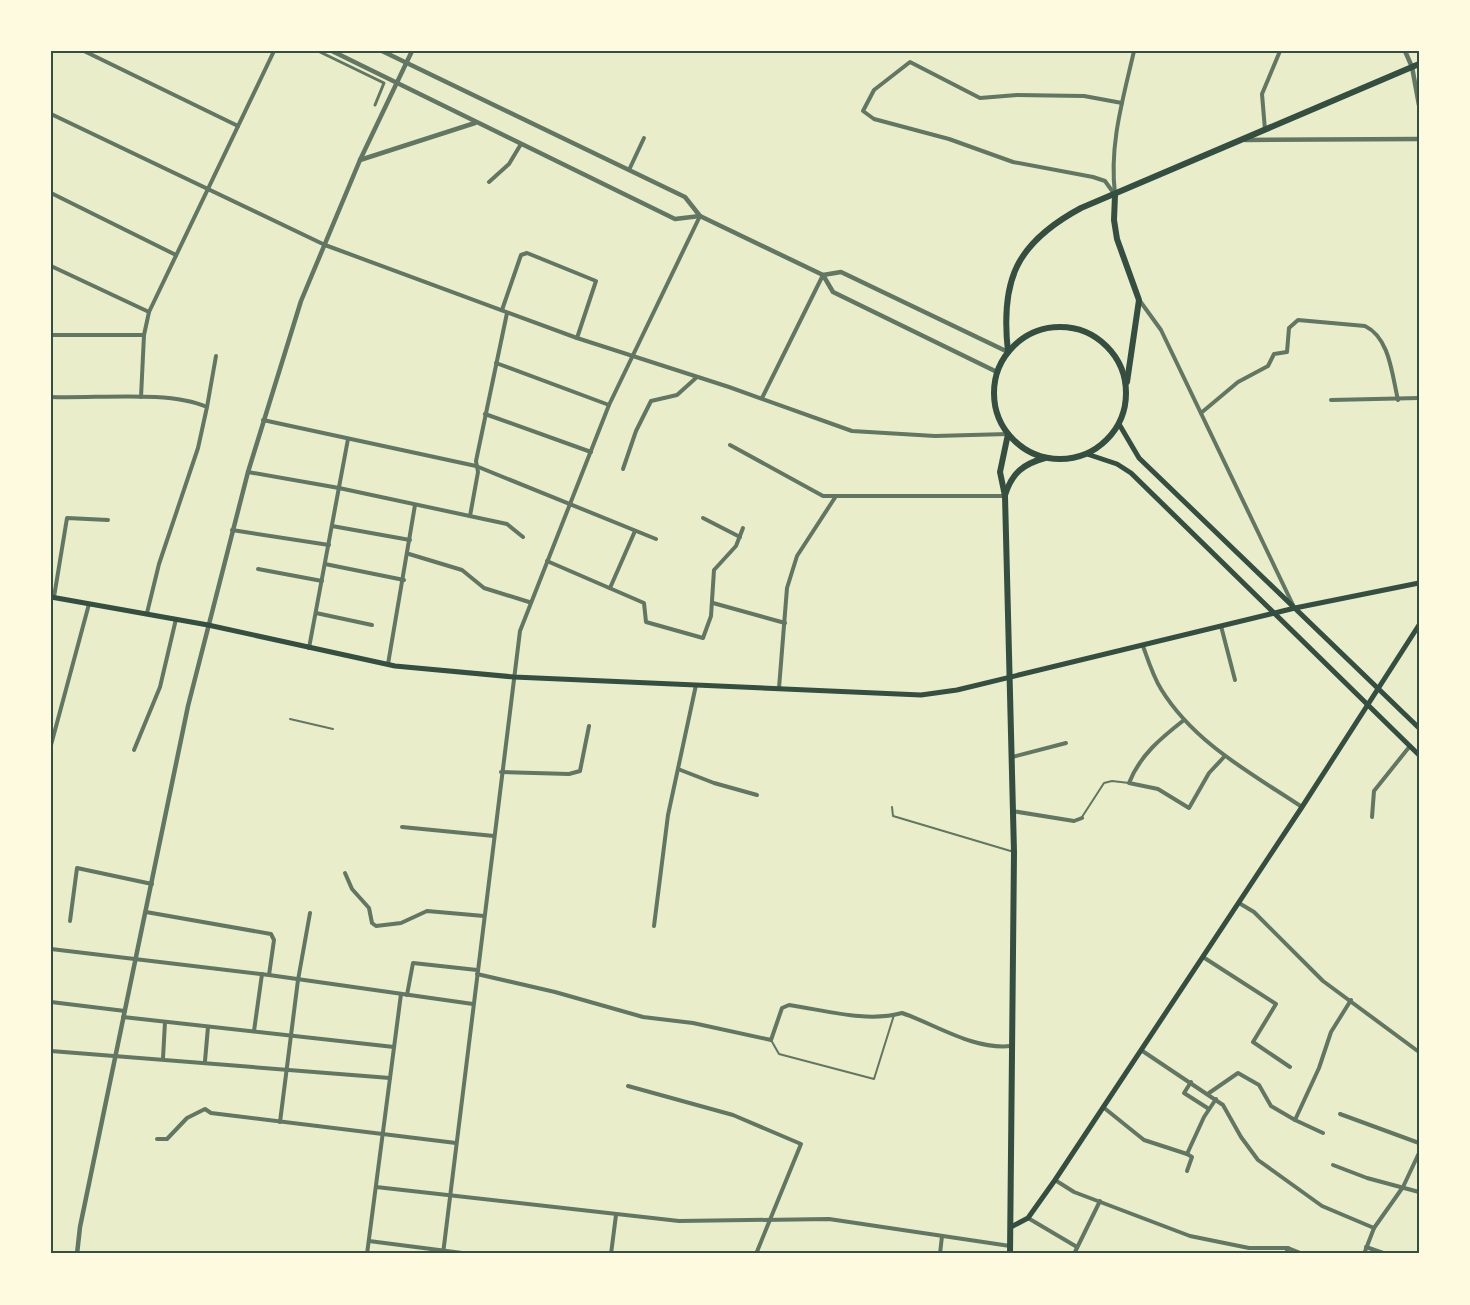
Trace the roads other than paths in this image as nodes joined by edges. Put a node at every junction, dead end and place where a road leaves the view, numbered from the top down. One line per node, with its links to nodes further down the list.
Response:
1 (84, 51): 19 (street)
2 (274, 51): 19 (street)
3 (318, 51): 15 (street)
4 (332, 51): 13 (street)
5 (382, 51): 10 (street)
6 (412, 51): 10 (street)
7 (1134, 51): 14 (street)
8 (1280, 51): 20 (street)
9 (1405, 51): 12 (street)
10 (406, 62): 13 (street); 26 (street)
11 (1419, 64): 12 (main road)
12 (1412, 67): 16 (street); 20 (main road)
13 (396, 83): 18 (street); 25 (street)
14 (1122, 104): 30 (street); 30 (street)
15 (375, 105)
16 (1419, 105)
17 (51, 114): 28 (street)
18 (476, 122): 24 (street); 25 (street)
19 (238, 126): 28 (street)
20 (1265, 130): 23 (main road)
21 (644, 138): 26 (street)
22 (1419, 139): 23 (street)
23 (1239, 141): 30 (main road)
24 (521, 144): 27 (street); 31 (street)
25 (360, 160): 32 (street)
26 (629, 170): 31 (street)
27 (489, 182)
28 (207, 190): 32 (street); 33 (street)
29 (51, 194): 33 (street)
30 (1115, 195): 36 (main road); 43 (main road)
31 (700, 216): 35 (street); 45 (street)
32 (325, 245): 37 (street); 60 (street)
33 (176, 255): 38 (street)
34 (51, 266): 38 (street)
35 (823, 275): 43 (street); 47 (street); 52 (street)
36 (1139, 300): 49 (main road); 58 (street)
37 (502, 310): 39 (street); 42 (street)
38 (149, 312): 41 (street)
39 (507, 313): 42 (street); 46 (street)
40 (51, 335): 41 (street)
41 (144, 335): 51 (street)
42 (577, 338): 45 (street)
43 (1008, 352): 47 (main road); 49 (main road)
44 (216, 356): 57 (street)
45 (631, 357): 48 (street); 56 (street)
46 (496, 363): 56 (street); 59 (street)
47 (998, 372): 62 (main road)
48 (697, 377): 52 (street); 69 (street)
49 (1126, 385): 61 (main road)
50 (51, 397): 51 (street)
51 (141, 397): 57 (street)
52 (762, 398): 62 (street)
53 (1419, 398): 55 (street)
54 (1331, 400): 55 (street)
55 (1398, 400): 58 (street)
56 (609, 405): 65 (street)
57 (207, 407): 101 (street)
58 (1201, 413): 100 (street)
59 (485, 414): 65 (street); 68 (street)
60 (263, 420): 63 (street); 70 (street)
61 (1119, 424): 66 (main road); 100 (main road)
62 (1008, 434): 67 (main road); 73 (main road)
63 (348, 439): 68 (street); 71 (street)
64 (730, 445): 72 (street)
65 (591, 452): 74 (street)
66 (1087, 454): 67 (main road); 103 (main road)
67 (1047, 458): 73 (main road)
68 (476, 466): 74 (street); 76 (street)
69 (623, 470)
70 (248, 472): 71 (street); 81 (street)
71 (339, 488): 75 (street); 79 (street)
72 (837, 496): 73 (street); 105 (street)
73 (1005, 496): 114 (main road)
74 (569, 504): 82 (street); 89 (street)
75 (415, 505): 76 (street); 86 (street)
76 (470, 516): 83 (street)
77 (703, 518): 84 (street)
78 (108, 520): 96 (street)
79 (332, 526): 86 (street); 87 (street)
80 (743, 528): 84 (street)
81 (232, 530): 87 (street); 108 (street)
82 (635, 531): 85 (street); 95 (street)
83 (523, 537)
84 (740, 537): 99 (street)
85 (656, 539)
86 (410, 540): 88 (street)
87 (328, 545): 90 (street)
88 (408, 554): 92 (street); 97 (street)
89 (547, 561): 95 (street); 97 (street)
90 (325, 564): 92 (street); 93 (street)
91 (258, 569): 93 (street)
92 (404, 580): 112 (street)
93 (322, 581): 102 (street)
94 (1419, 583): 100 (main road)
95 (610, 588): 99 (street)
96 (52, 597): 98 (main road)
97 (529, 602): 113 (street)
98 (89, 603): 101 (main road); 125 (street)
99 (713, 603): 105 (street)
100 (1295, 608): 103 (main road); 118 (main road)
101 (147, 613): 104 (main road)
102 (316, 613): 106 (street); 111 (street)
103 (1276, 613): 109 (main road); 119 (main road)
104 (176, 619): 108 (main road); 129 (street)
105 (784, 623): 117 (street)
106 (372, 624)
107 (1419, 624): 118 (main road)
108 (207, 625): 111 (main road); 146 (street)
109 (1221, 626): 110 (main road); 115 (street)
110 (1143, 646): 114 (main road); 121 (street)
111 (309, 649): 112 (main road)
112 (388, 665): 113 (main road)
113 (514, 677): 116 (main road); 134 (street)
114 (1009, 677): 117 (main road); 131 (main road)
115 (1235, 680)
116 (697, 683): 117 (main road); 133 (street)
117 (779, 688)
118 (1378, 688): 119 (main road); 123 (main road)
119 (1368, 704): 128 (main road); 138 (main road)
120 (290, 719): 124 (lane)
121 (1185, 720): 132 (street); 135 (street)
122 (590, 726): 134 (street)
123 (1419, 728)
124 (333, 729)
125 (52, 735): 127 (street)
126 (1066, 743): 131 (street)
127 (51, 745)
128 (1410, 746): 130 (main road); 140 (street)
129 (134, 750)
130 (1419, 755)
131 (1011, 757): 139 (main road)
132 (1224, 757): 135 (street); 138 (street)
133 (678, 769): 136 (street); 152 (street)
134 (501, 772): 143 (street)
135 (1129, 783): 141 (lane)
136 (757, 795)
137 (892, 807): 144 (lane)
138 (1302, 807): 147 (main road)
139 (1012, 811): 141 (street); 144 (main road)
140 (1372, 817)
141 (1082, 818)
142 (402, 826): 143 (street)
143 (494, 836): 150 (street)
144 (1014, 852): 173 (main road)
145 (345, 873): 150 (street)
146 (152, 884): 148 (street); 151 (street)
147 (1239, 903): 154 (main road); 162 (street)
148 (146, 912): 155 (street); 158 (street)
149 (310, 913): 159 (street)
150 (484, 916): 156 (street)
151 (70, 921)
152 (654, 926)
153 (51, 950): 155 (street)
154 (1203, 957): 175 (main road); 181 (street)
155 (136, 958): 157 (street); 165 (street)
156 (477, 972): 161 (street); 164 (street); 172 (street)
157 (262, 974): 158 (street); 170 (street)
158 (269, 975): 159 (street)
159 (298, 980): 160 (street); 171 (street)
160 (400, 994): 161 (street); 174 (street)
161 (407, 995): 164 (street)
162 (1351, 1000): 177 (street); 191 (street)
163 (51, 1002): 165 (street)
164 (473, 1004): 196 (street)
165 (124, 1011): 167 (street)
166 (894, 1015): 172 (street); 172 (lane); 173 (street)
167 (123, 1017): 168 (street); 178 (street)
168 (165, 1022): 169 (street); 179 (street)
169 (208, 1027): 170 (street); 180 (street)
170 (254, 1031): 171 (street)
171 (291, 1036): 174 (street); 182 (street)
172 (771, 1040)
173 (1011, 1046): 211 (main road)
174 (394, 1047): 183 (street)
175 (1141, 1050): 184 (street); 188 (main road)
176 (51, 1051): 178 (street)
177 (1419, 1052)
178 (115, 1054): 179 (street); 221 (street)
179 (162, 1058): 180 (street)
180 (205, 1062): 182 (street)
181 (1290, 1067)
182 (286, 1068): 183 (street); 192 (street)
183 (390, 1078): 194 (street)
184 (1191, 1082): 186 (street); 189 (street)
185 (628, 1086): 210 (street)
186 (1209, 1094): 187 (street); 191 (street)
187 (1216, 1099): 189 (street); 212 (street)
188 (1103, 1107): 199 (street); 202 (main road)
189 (1209, 1109): 199 (street)
190 (1340, 1114): 197 (street)
191 (1294, 1120): 193 (street)
192 (280, 1122): 194 (street); 195 (street)
193 (1323, 1133)
194 (382, 1134): 196 (street); 203 (street)
195 (157, 1139)
196 (456, 1143): 206 (street)
197 (1419, 1143)
198 (1419, 1153): 204 (street)
199 (1187, 1154): 201 (street)
200 (1333, 1165): 204 (street)
201 (1187, 1171)
202 (1055, 1180): 207 (street); 209 (main road)
203 (376, 1187): 206 (street); 214 (street)
204 (1403, 1187): 205 (street); 212 (street)
205 (1419, 1192)
206 (449, 1195): 208 (street); 220 (street)
207 (1100, 1201): 216 (street); 218 (street)
208 (616, 1215): 210 (street); 224 (street)
209 (1028, 1218): 211 (main road); 216 (street)
210 (768, 1221): 213 (street); 225 (street)
211 (1011, 1227): 215 (main road)
212 (1374, 1228): 217 (street)
213 (942, 1236): 215 (street); 226 (street)
214 (369, 1241): 220 (street); 222 (street)
215 (1011, 1246): 227 (main road)
216 (1077, 1247): 228 (street)
217 (1366, 1247): 232 (street); 233 (street)
218 (1249, 1248): 219 (street); 229 (street)
219 (1288, 1248): 230 (street); 231 (street)
220 (443, 1252): 223 (street)
221 (77, 1254)
222 (367, 1254)
223 (470, 1254)
224 (611, 1254)
225 (756, 1254)
226 (940, 1254)
227 (1010, 1254)
228 (1074, 1254)
229 (1248, 1254)
230 (1286, 1254)
231 (1303, 1254)
232 (1364, 1254)
233 (1386, 1254)

